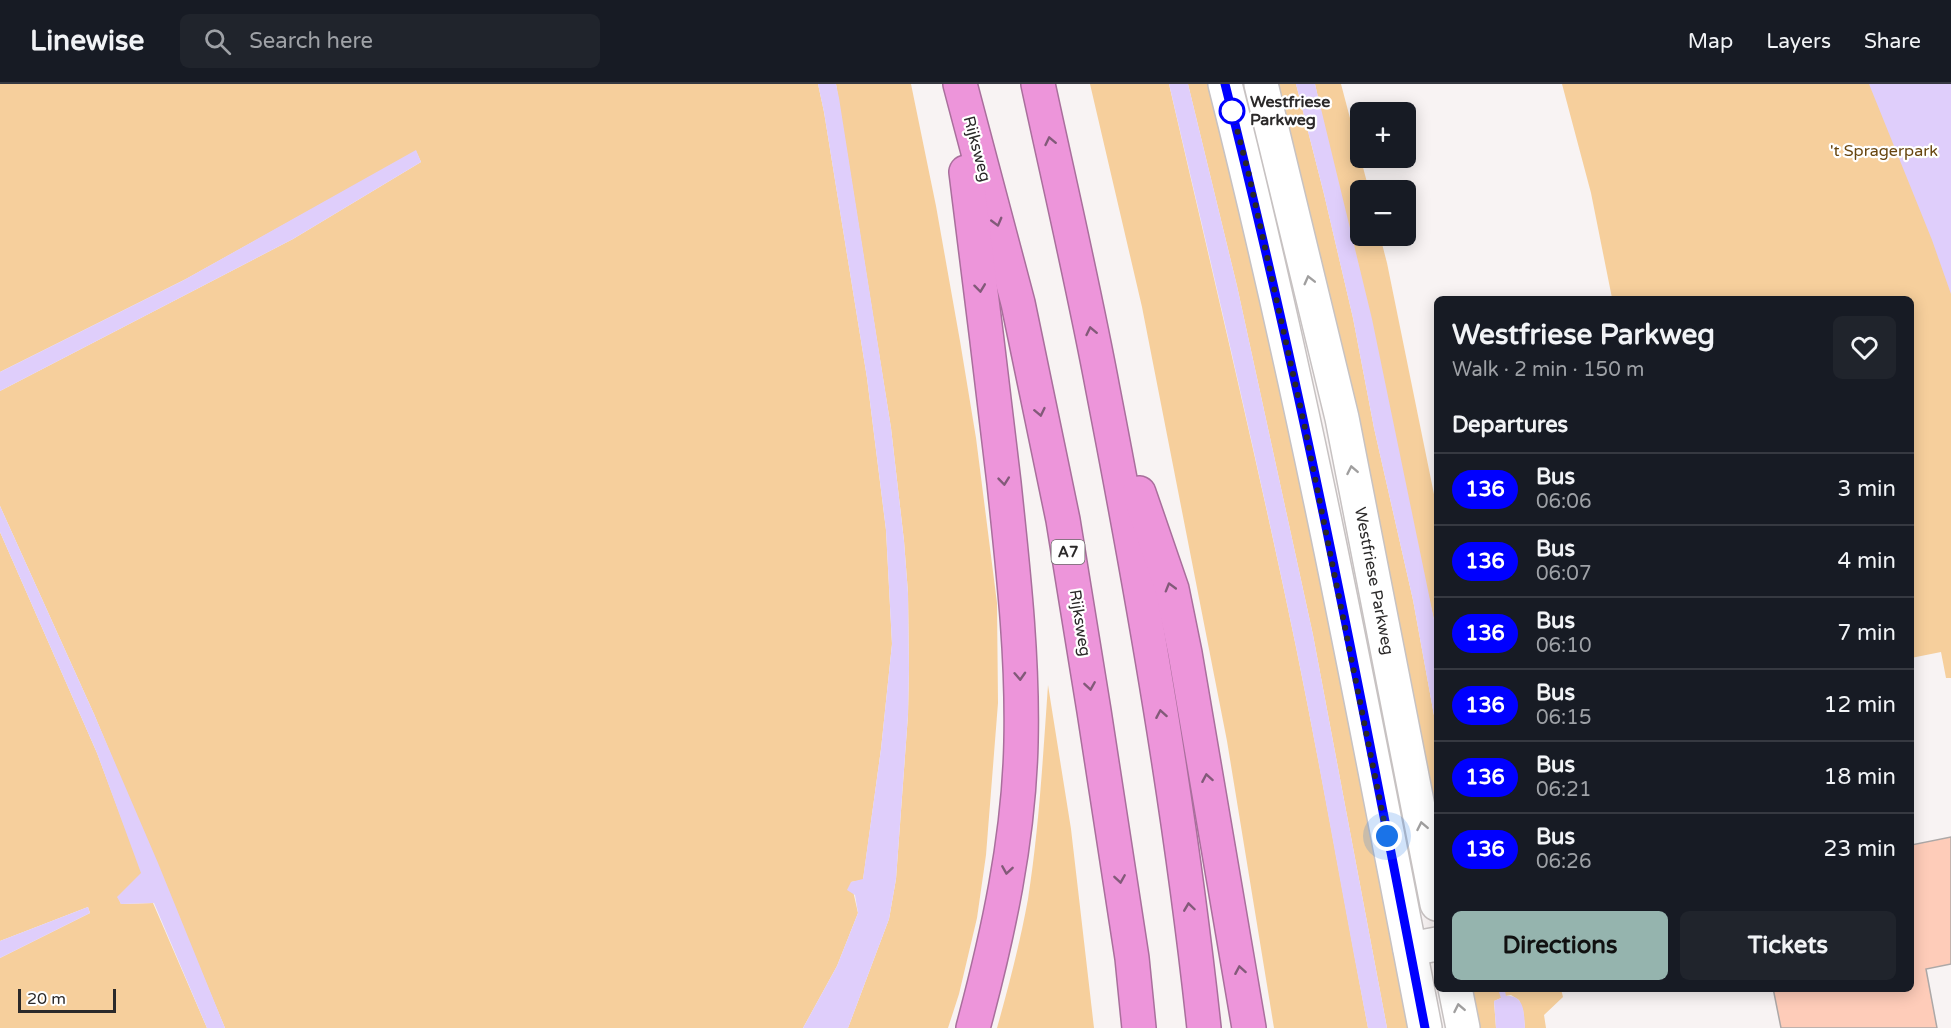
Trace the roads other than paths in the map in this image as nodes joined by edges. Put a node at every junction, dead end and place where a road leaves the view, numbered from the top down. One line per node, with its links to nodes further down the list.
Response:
1 (954, 84): 10 (highway, one-way to 10)
2 (960, 84): 11 (highway, Rijksweg / A7, one-way to 11)
3 (1038, 84): 6 (highway, one-way to 3)
4 (1225, 84): 8 (street)
5 (1261, 84): 7 (street, Westfriese Parkweg, one-way to 5)
6 (1103, 388): 12 (highway, one-way to 6); 13 (highway, one-way to 6)
7 (1434, 889)
8 (1423, 946): 14 (street)
9 (1456, 992): 15 (street, one-way to 9)
10 (973, 1028)
11 (1139, 1028)
12 (1204, 1028)
13 (1249, 1028)
14 (1425, 1028)
15 (1462, 1028)

